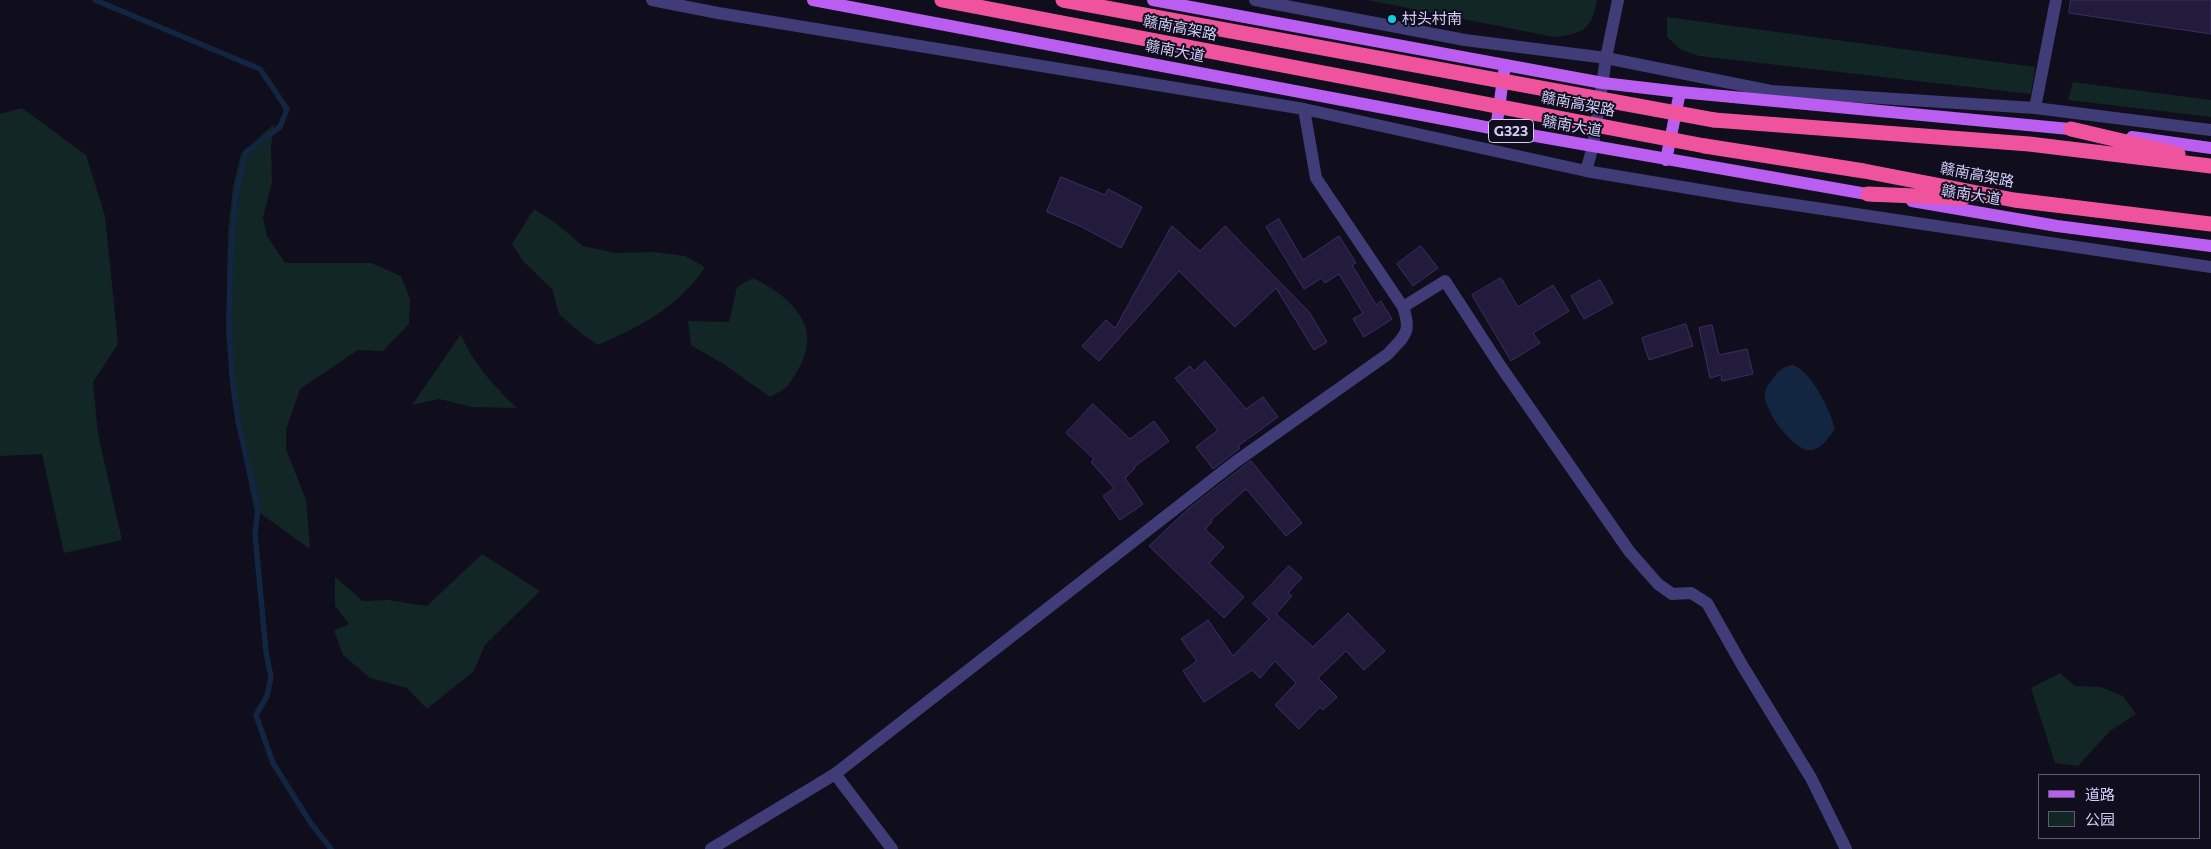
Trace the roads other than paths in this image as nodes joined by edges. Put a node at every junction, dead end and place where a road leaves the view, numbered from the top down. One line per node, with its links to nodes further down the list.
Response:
1 (652, 0): 14 (street)
2 (813, 0): 15 (main road, 赣南大道 / G323)
3 (942, 0): 25 (highway, 赣南高架路, bridge)
4 (1063, 0): 22 (highway, 赣南高架路, bridge)
5 (1153, 0): 10 (main road)
6 (1255, 0): 9 (street)
7 (1618, 0): 9 (street)
8 (2056, 0): 13 (street)
9 (1606, 58): 11 (street); 13 (street)
10 (1505, 66): 11 (main road); 15 (main road)
11 (1604, 83): 12 (main road); 18 (street)
12 (1680, 92): 16 (main road); 20 (main road)
13 (2035, 108): 17 (street)
14 (1304, 109): 23 (street); 29 (street)
15 (1496, 129): 18 (main road, 赣南大道 / G323)
16 (2071, 129): 19 (main road); 21 (highway)
17 (2211, 130)
18 (1593, 146): 20 (main road, 赣南大道 / G323); 23 (street)
19 (2211, 148)
20 (1666, 160): 24 (main road, 赣南大道 / G323)
21 (2211, 161)
22 (2211, 166)
23 (1586, 171): 28 (street)
24 (1868, 194): 25 (highway); 27 (main road, 赣南大道 / G323)
25 (2014, 200): 26 (highway, 赣南高架路)
26 (2211, 224)
27 (2211, 246)
28 (2211, 267)
29 (1403, 307): 30 (street); 33 (street)
30 (835, 774): 31 (street); 32 (street)
31 (711, 849)
32 (892, 849)
33 (1846, 849)

